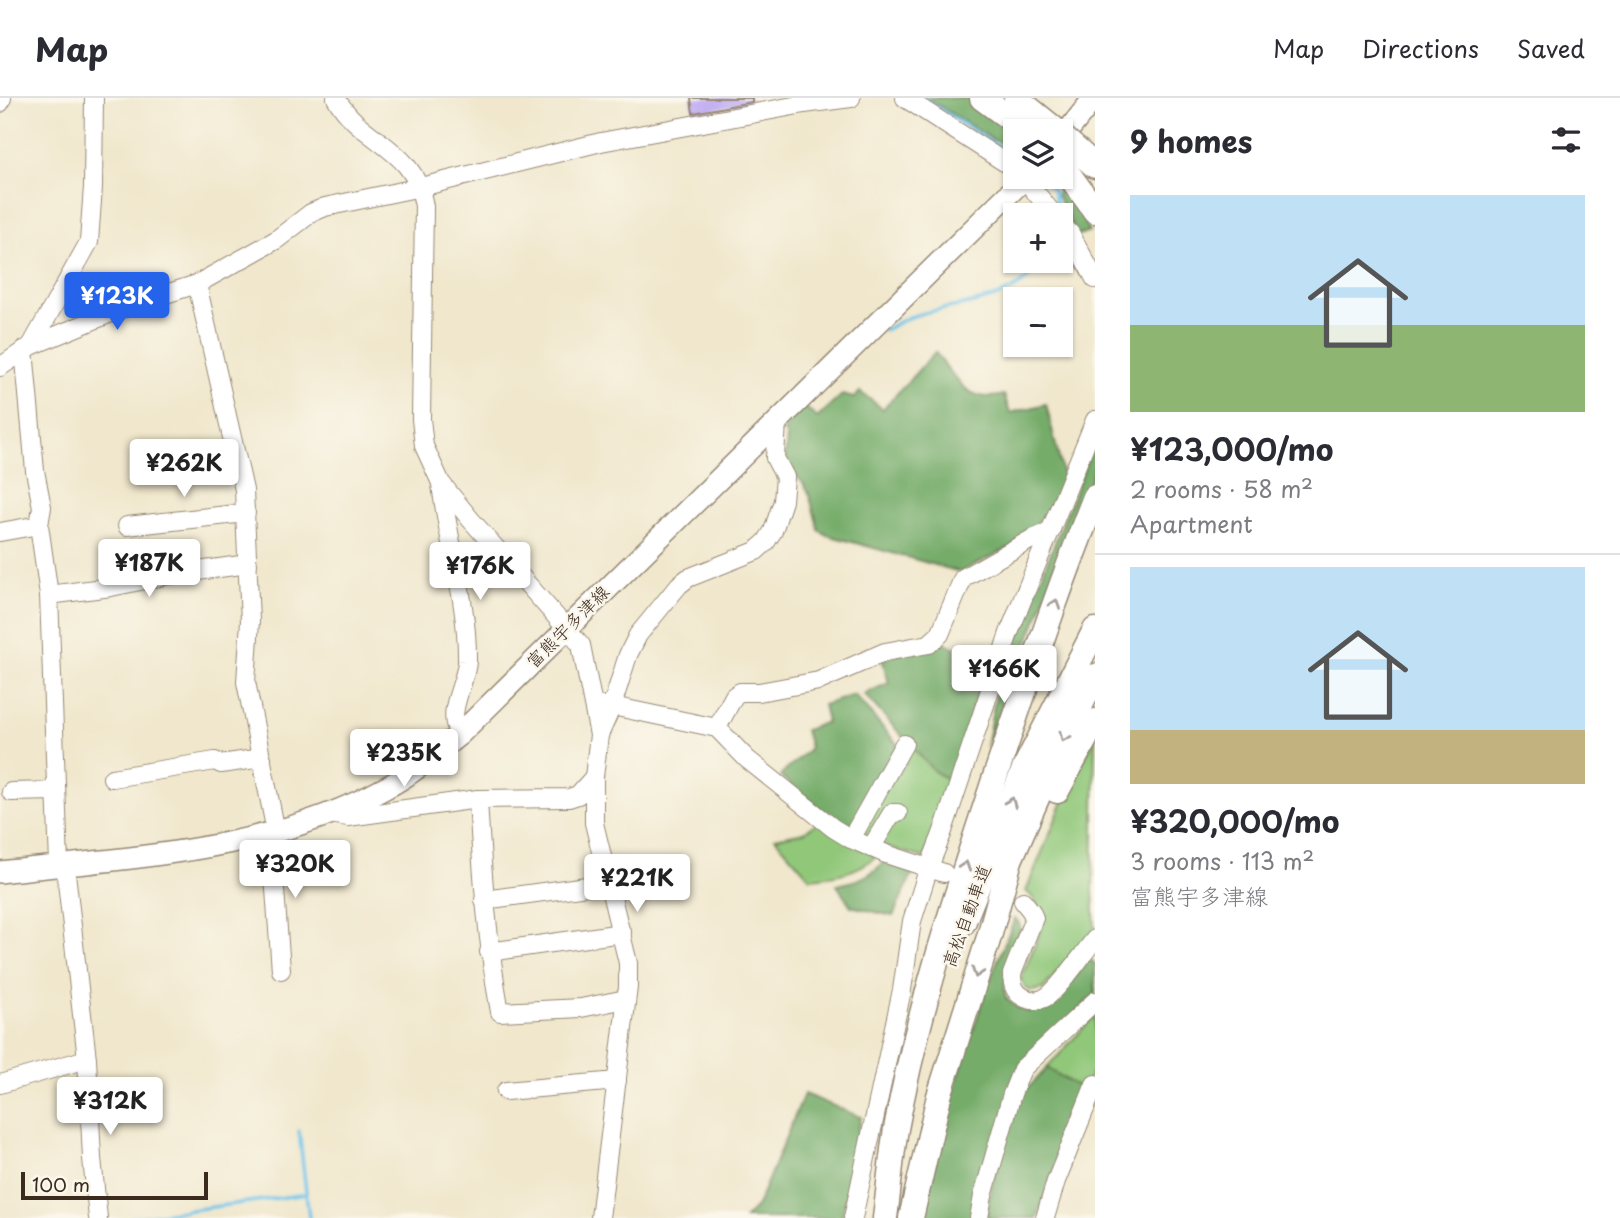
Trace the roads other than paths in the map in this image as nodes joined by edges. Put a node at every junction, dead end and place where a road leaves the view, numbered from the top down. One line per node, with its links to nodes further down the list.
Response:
1 (2, 98): 9 (street)
2 (94, 98): 24 (street)
3 (336, 98): 15 (street)
4 (851, 98): 15 (street)
5 (905, 98): 13 (street)
6 (982, 98): 10 (highway)
7 (1016, 98): 11 (highway)
8 (1094, 98): 12 (main road)
9 (0, 103)
10 (1017, 119)
11 (1036, 119)
12 (1073, 128)
13 (1003, 162)
14 (1073, 168): 19 (highway)
15 (421, 187): 23 (street); 28 (street)
16 (1008, 189): 27 (main road, 富熊宇多津線)
17 (1033, 189): 18 (street)
18 (1044, 203)
19 (1095, 211)
20 (1073, 237): 21 (street)
21 (1090, 257): 22 (street)
22 (1095, 279)
23 (197, 284): 24 (street); 30 (street)
24 (28, 348): 25 (street); 31 (street)
25 (0, 367)
26 (1095, 420): 34 (street)
27 (777, 421): 37 (main road, 富熊宇多津線); 40 (street)
28 (441, 483): 37 (street); 43 (street)
29 (1095, 497): 78 (highway, one-way to 29)
30 (246, 513): 32 (street); 35 (street)
31 (39, 525): 33 (street); 36 (street)
32 (127, 526)
33 (0, 531)
34 (1051, 531): 42 (street); 57 (street)
35 (248, 564): 36 (street); 45 (street)
36 (49, 595): 48 (street)
37 (567, 628): 40 (street); 43 (main road, 富熊宇多津線)
38 (1095, 630): 78 (highway, 高松自動車道, one-way to 38)
39 (1095, 676): 63 (highway, 高松自動車道, one-way to 63)
40 (603, 706): 42 (street); 46 (street)
41 (1095, 721): 63 (highway)
42 (717, 728): 54 (street)
43 (460, 734): 52 (main road, 富熊宇多津線)
44 (904, 744): 54 (street)
45 (262, 758): 47 (street); 53 (street)
46 (594, 777): 50 (street); 59 (street)
47 (112, 778)
48 (56, 791): 49 (street); 56 (street)
49 (11, 792)
50 (478, 799): 52 (street); 60 (street)
51 (898, 813): 55 (street)
52 (330, 814): 53 (main road, 富熊宇多津線)
53 (272, 833): 56 (main road, 富熊宇多津線); 66 (street)
54 (851, 839): 55 (street)
55 (872, 848): 57 (street)
56 (62, 865): 58 (main road, 富熊宇多津線); 69 (street)
57 (936, 870): 77 (street)
58 (0, 872)
59 (609, 883): 60 (street); 62 (street)
60 (484, 900): 65 (street)
61 (1023, 901): 64 (street)
62 (622, 933): 65 (street); 67 (street)
63 (989, 937): 79 (highway, 高松自動車道, one-way to 79)
64 (1095, 939)
65 (489, 952): 67 (street)
66 (281, 970)
67 (626, 999): 70 (street)
68 (1095, 1001): 74 (street)
69 (88, 1059): 71 (street); 75 (street)
70 (617, 1081): 73 (street); 76 (street)
71 (0, 1084)
72 (1095, 1084): 82 (street)
73 (506, 1091)
74 (983, 1196): 80 (street); 81 (street)
75 (98, 1218)
76 (600, 1218)
77 (853, 1218)
78 (886, 1218)
79 (911, 1218)
80 (973, 1218)
81 (979, 1218)
82 (1045, 1218)

